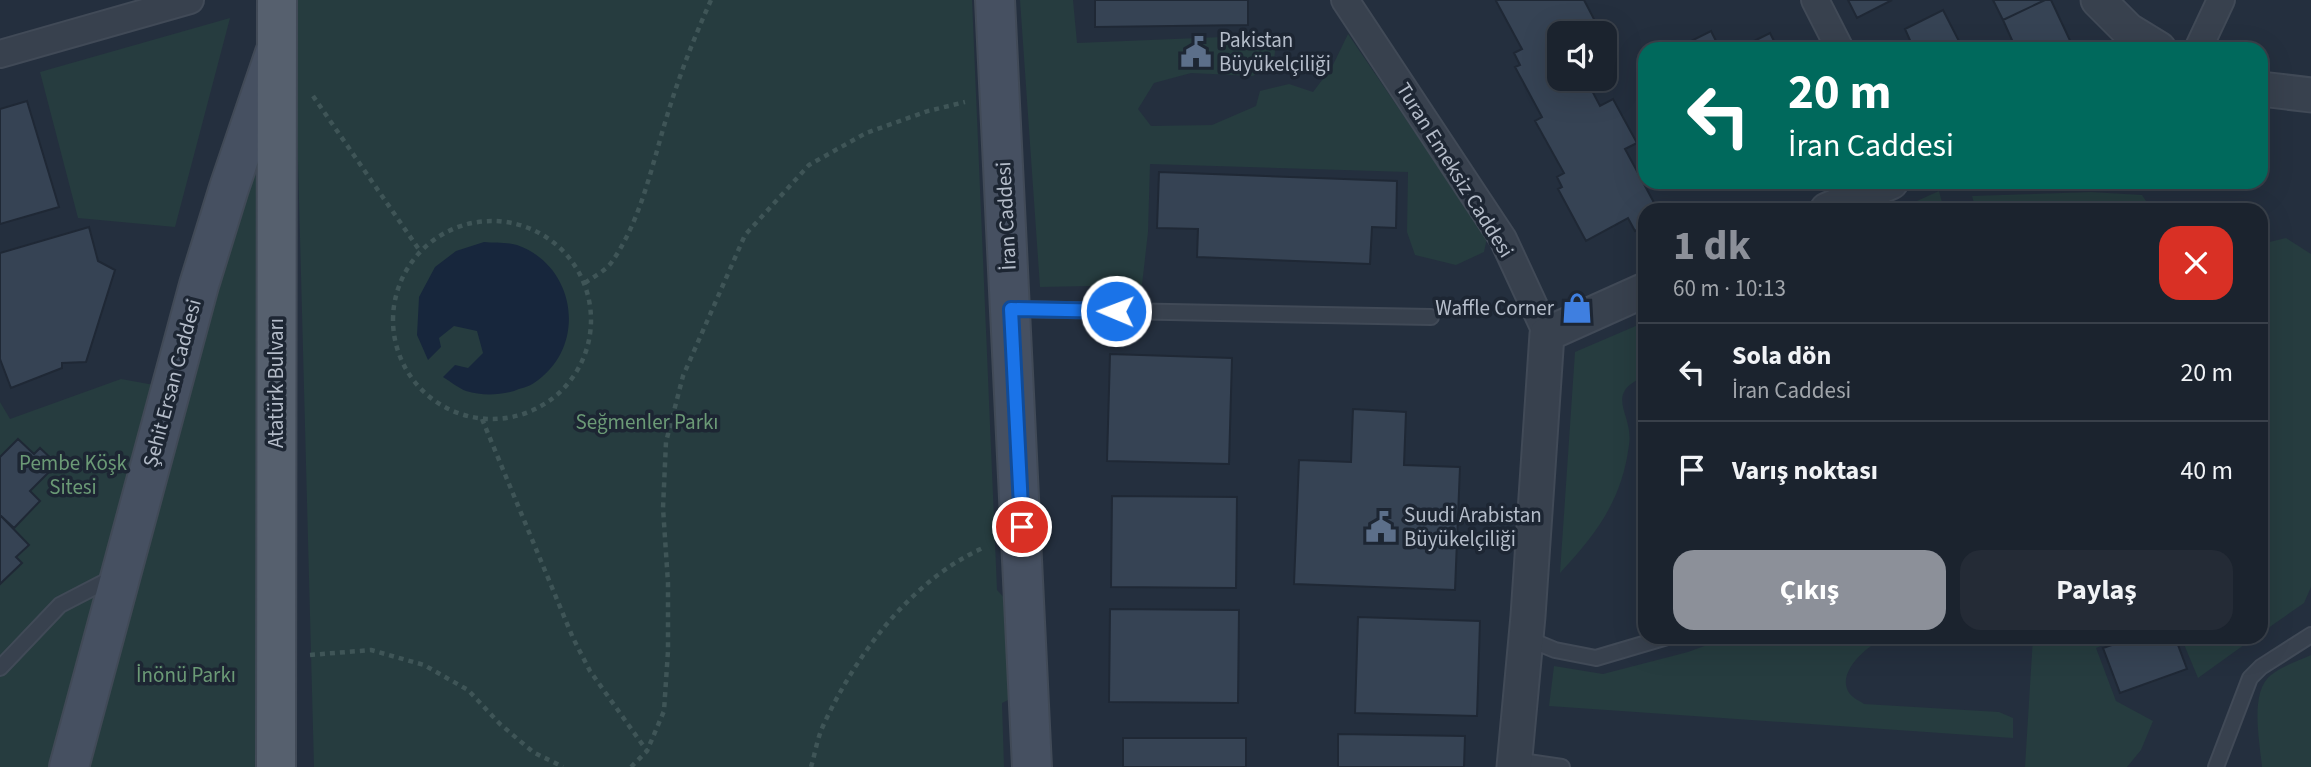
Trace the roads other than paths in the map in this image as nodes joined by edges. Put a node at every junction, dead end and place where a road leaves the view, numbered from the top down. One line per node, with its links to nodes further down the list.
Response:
1 (190, 0): 12 (street)
2 (277, 0): 11 (main road, Atatürk Bulvarı)
3 (995, 0): 18 (main road, İran Caddesi)
4 (1345, 0): 20 (street, Turan Emeksiz Caddesi)
5 (1815, 0): 8 (street)
6 (2098, 0): 9 (street)
7 (2221, 0): 10 (street)
8 (1836, 42)
9 (2148, 42)
10 (2201, 42)
11 (278, 44): 21 (main road, Şehit Ersan Caddesi); 28 (main road, Atatürk Bulvarı)
12 (0, 54)
13 (2268, 90): 14 (street)
14 (2311, 96)
15 (1875, 189): 16 (street)
16 (1843, 203)
17 (1638, 293): 20 (street)
18 (1011, 309): 19 (lane); 29 (main road, İran Caddesi)
19 (1431, 317)
20 (1547, 334): 23 (street, Turan Emeksiz Caddesi)
21 (121, 573): 25 (lane); 27 (main road, Şehit Ersan Caddesi)
22 (2311, 635): 31 (lane)
23 (1527, 638): 24 (lane); 26 (street, Turan Emeksiz Caddesi)
24 (1643, 644)
25 (0, 668)
26 (1515, 763): 30 (lane)
27 (69, 767)
28 (276, 767)
29 (1032, 767)
30 (1562, 767)
31 (2216, 767)

